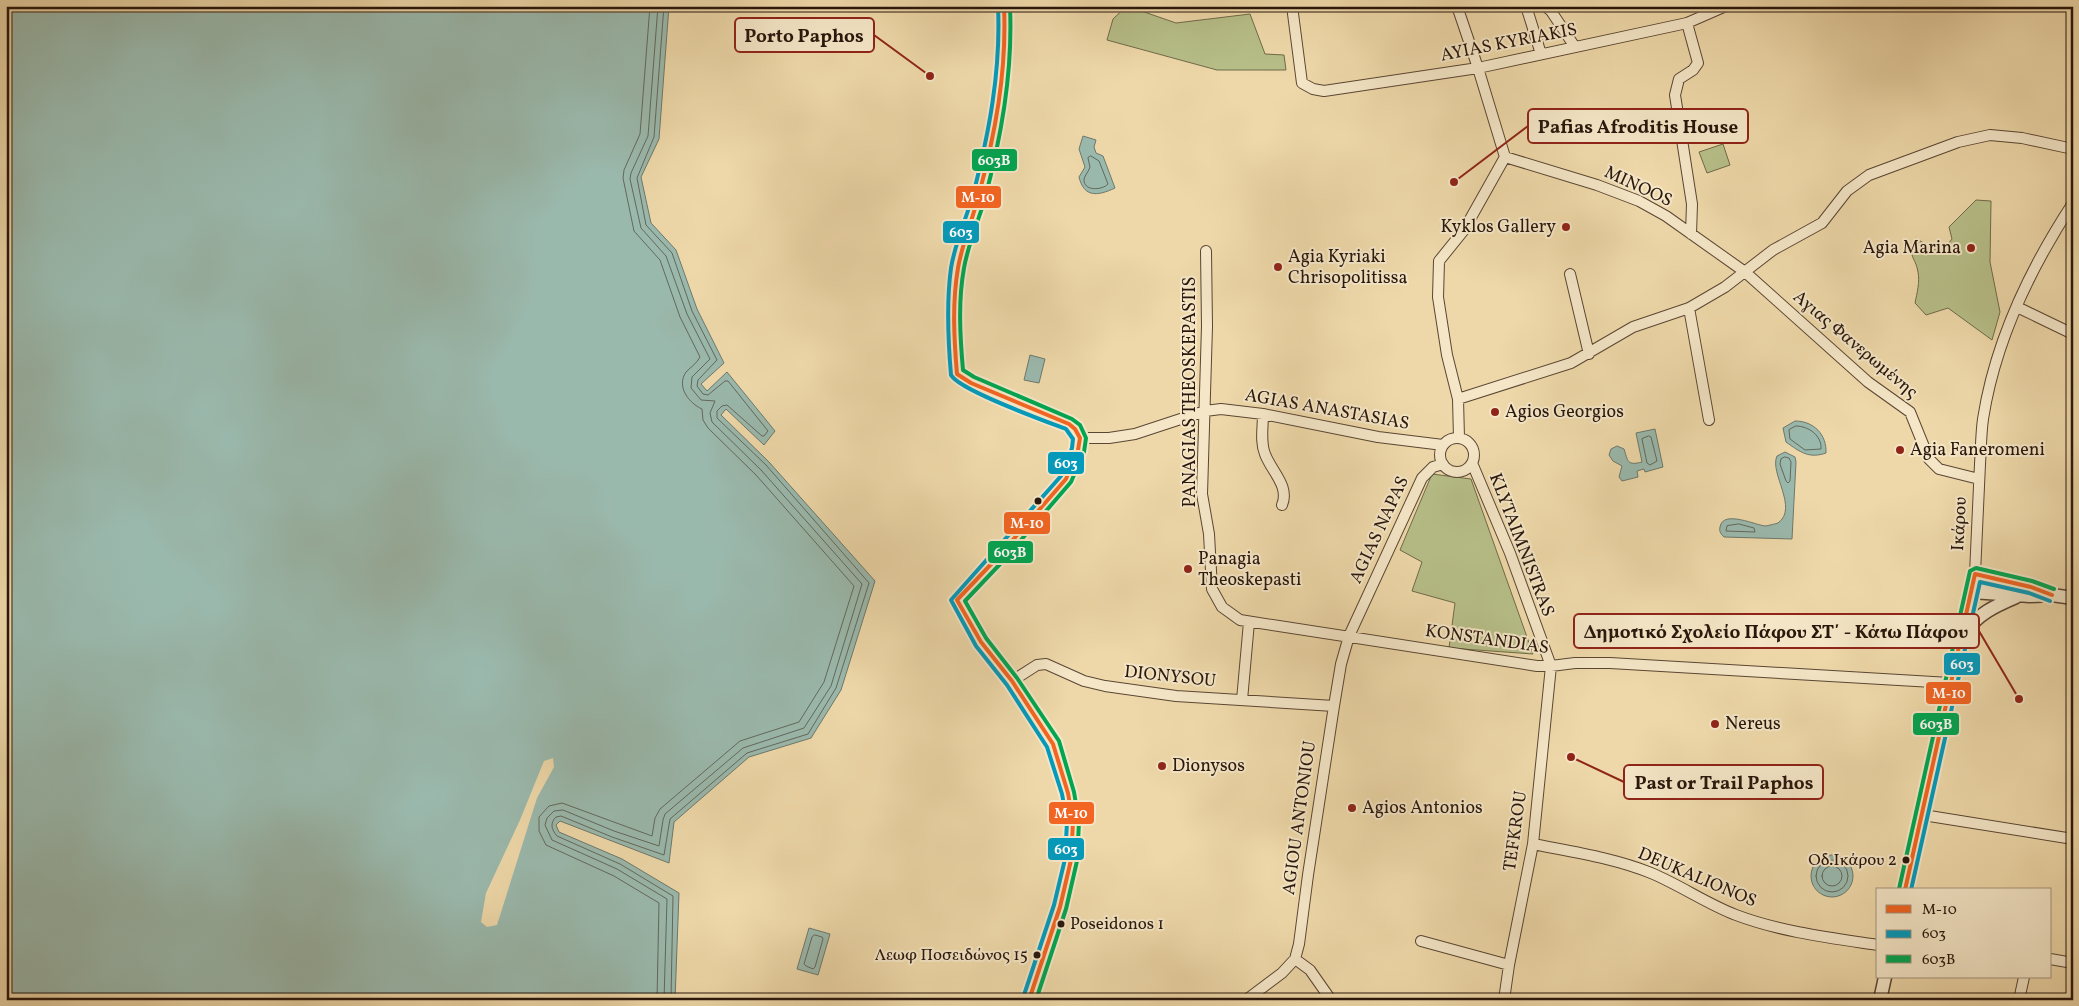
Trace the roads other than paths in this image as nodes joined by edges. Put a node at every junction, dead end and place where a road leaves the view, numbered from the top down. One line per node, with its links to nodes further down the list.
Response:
1 (1004, 6): 26 (main road)
2 (1292, 6): 10 (street, AYIAS KYRIAKIS)
3 (1457, 6): 10 (street)
4 (1526, 6): 9 (street)
5 (1545, 6): 8 (street)
6 (1719, 7): 7 (street, AYIAS KYRIAKIS)
7 (1687, 23): 8 (street, AYIAS KYRIAKIS); 14 (street)
8 (1575, 47): 9 (street, AYIAS KYRIAKIS)
9 (1542, 54): 10 (street, AYIAS KYRIAKIS)
10 (1478, 68): 12 (street)
11 (2073, 149): 16 (street)
12 (1505, 157): 14 (street, MINOOS); 22 (street)
13 (2073, 202): 18 (street, Ικάρου)
14 (1691, 234): 16 (street, MINOOS)
15 (1206, 251): 23 (street, PANAGIAS THEOSKEPASTIS)
16 (1745, 272): 19 (street); 31 (street, Αγιας Φανερωμένης)
17 (1570, 274): 21 (street)
18 (2017, 307): 20 (street); 31 (street, Ικάρου)
19 (1689, 308): 21 (street); 25 (street)
20 (2073, 334)
21 (1588, 354): 22 (street)
22 (1458, 399): 27 (street)
23 (1205, 411): 24 (street, AGIAS ANASTASIAS); 26 (street, AGIAS ANASTASIAS); 39 (street, PANAGIAS THEOSKEPASTIS)
24 (1263, 414): 28 (street, AGIAS ANASTASIAS); 32 (street)
25 (1709, 420)
26 (1080, 438): 43 (main road)
27 (1459, 438): 28 (street); 29 (street)
28 (1443, 445): 30 (street)
29 (1472, 463): 30 (street); 42 (street, KLYTAIMNISTRAS)
30 (1443, 464): 38 (street, AGIAS NAPAS)
31 (1979, 479): 33 (street, Ικάρου)
32 (1282, 505)
33 (1975, 574): 34 (street, Ικάρου); 35 (street)
34 (1972, 592): 36 (street); 41 (street, Ικάρου)
35 (2052, 595): 36 (street); 37 (street)
36 (2018, 596): 41 (street)
37 (2073, 598)
38 (1356, 620): 40 (street, AGIOU ANTONIOU)
39 (1249, 622): 40 (street, PANAGIAS THEOSKEPASTIS); 45 (street)
40 (1349, 636): 42 (street, KONSTANDIAS); 46 (street, AGIOU ANTONIOU)
41 (1962, 639): 44 (street, Ικάρου)
42 (1551, 666): 44 (street, KONSTANDIAS); 49 (street, TEFKROU)
43 (1012, 680): 45 (street, DIONYSOU); 59 (main road)
44 (1950, 683): 47 (street, Ικάρου)
45 (1242, 700): 46 (street, DIONYSOU)
46 (1334, 706): 53 (street, AGIOU ANTONIOU)
47 (1923, 815): 48 (street); 50 (street, Ικάρου)
48 (2073, 839)
49 (1533, 844): 52 (street, DEUKALIONOS); 56 (street, TEFKROU)
50 (1905, 888)
51 (1421, 940): 56 (street)
52 (1876, 945)
53 (1295, 959): 60 (street); 61 (street)
54 (2052, 959): 55 (street)
55 (2073, 963)
56 (1509, 965): 62 (street, TEFKROU)
57 (1885, 978): 63 (street)
58 (2024, 978): 64 (street)
59 (1029, 1000)
60 (1246, 1000)
61 (1331, 1000)
62 (1504, 1000)
63 (1880, 1000)
64 (2019, 1000)

